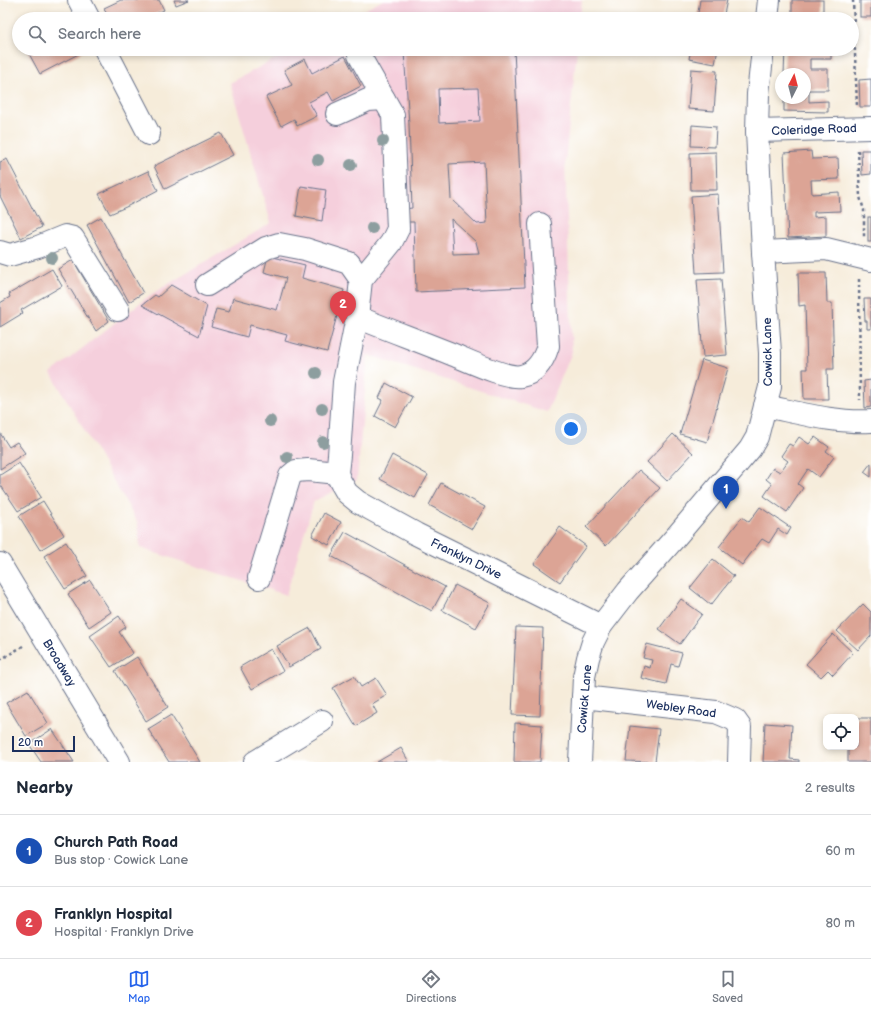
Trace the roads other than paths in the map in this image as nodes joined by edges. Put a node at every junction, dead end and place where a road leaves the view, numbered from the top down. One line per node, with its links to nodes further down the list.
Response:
1 (79, 0): 3 (street)
2 (770, 0): 4 (street)
3 (85, 12)
4 (768, 12)
5 (109, 56): 12 (street)
6 (360, 56): 8 (street)
7 (762, 56): 11 (street, Cowick Lane)
8 (384, 99): 9 (street); 17 (street)
9 (337, 114)
10 (864, 128): 11 (street, Coleridge Road)
11 (757, 131): 15 (street, Cowick Lane)
12 (149, 134)
13 (540, 224): 20 (street)
14 (0, 252): 19 (street)
15 (763, 252): 16 (street); 21 (street, Cowick Lane)
16 (866, 258)
17 (361, 280): 18 (street); 20 (street)
18 (207, 285)
19 (118, 310)
20 (357, 317): 23 (street)
21 (765, 406): 22 (street); 26 (street, Cowick Lane)
22 (865, 422)
23 (338, 477): 25 (street); 26 (street, Franklyn Drive)
24 (0, 564): 29 (street, Broadway)
25 (258, 578)
26 (601, 626): 27 (street, Cowick Lane)
27 (583, 697): 31 (street, Cowick Lane); 32 (street, Webley Road)
28 (322, 721): 30 (street)
29 (119, 762)
30 (255, 762)
31 (580, 762)
32 (739, 762)

